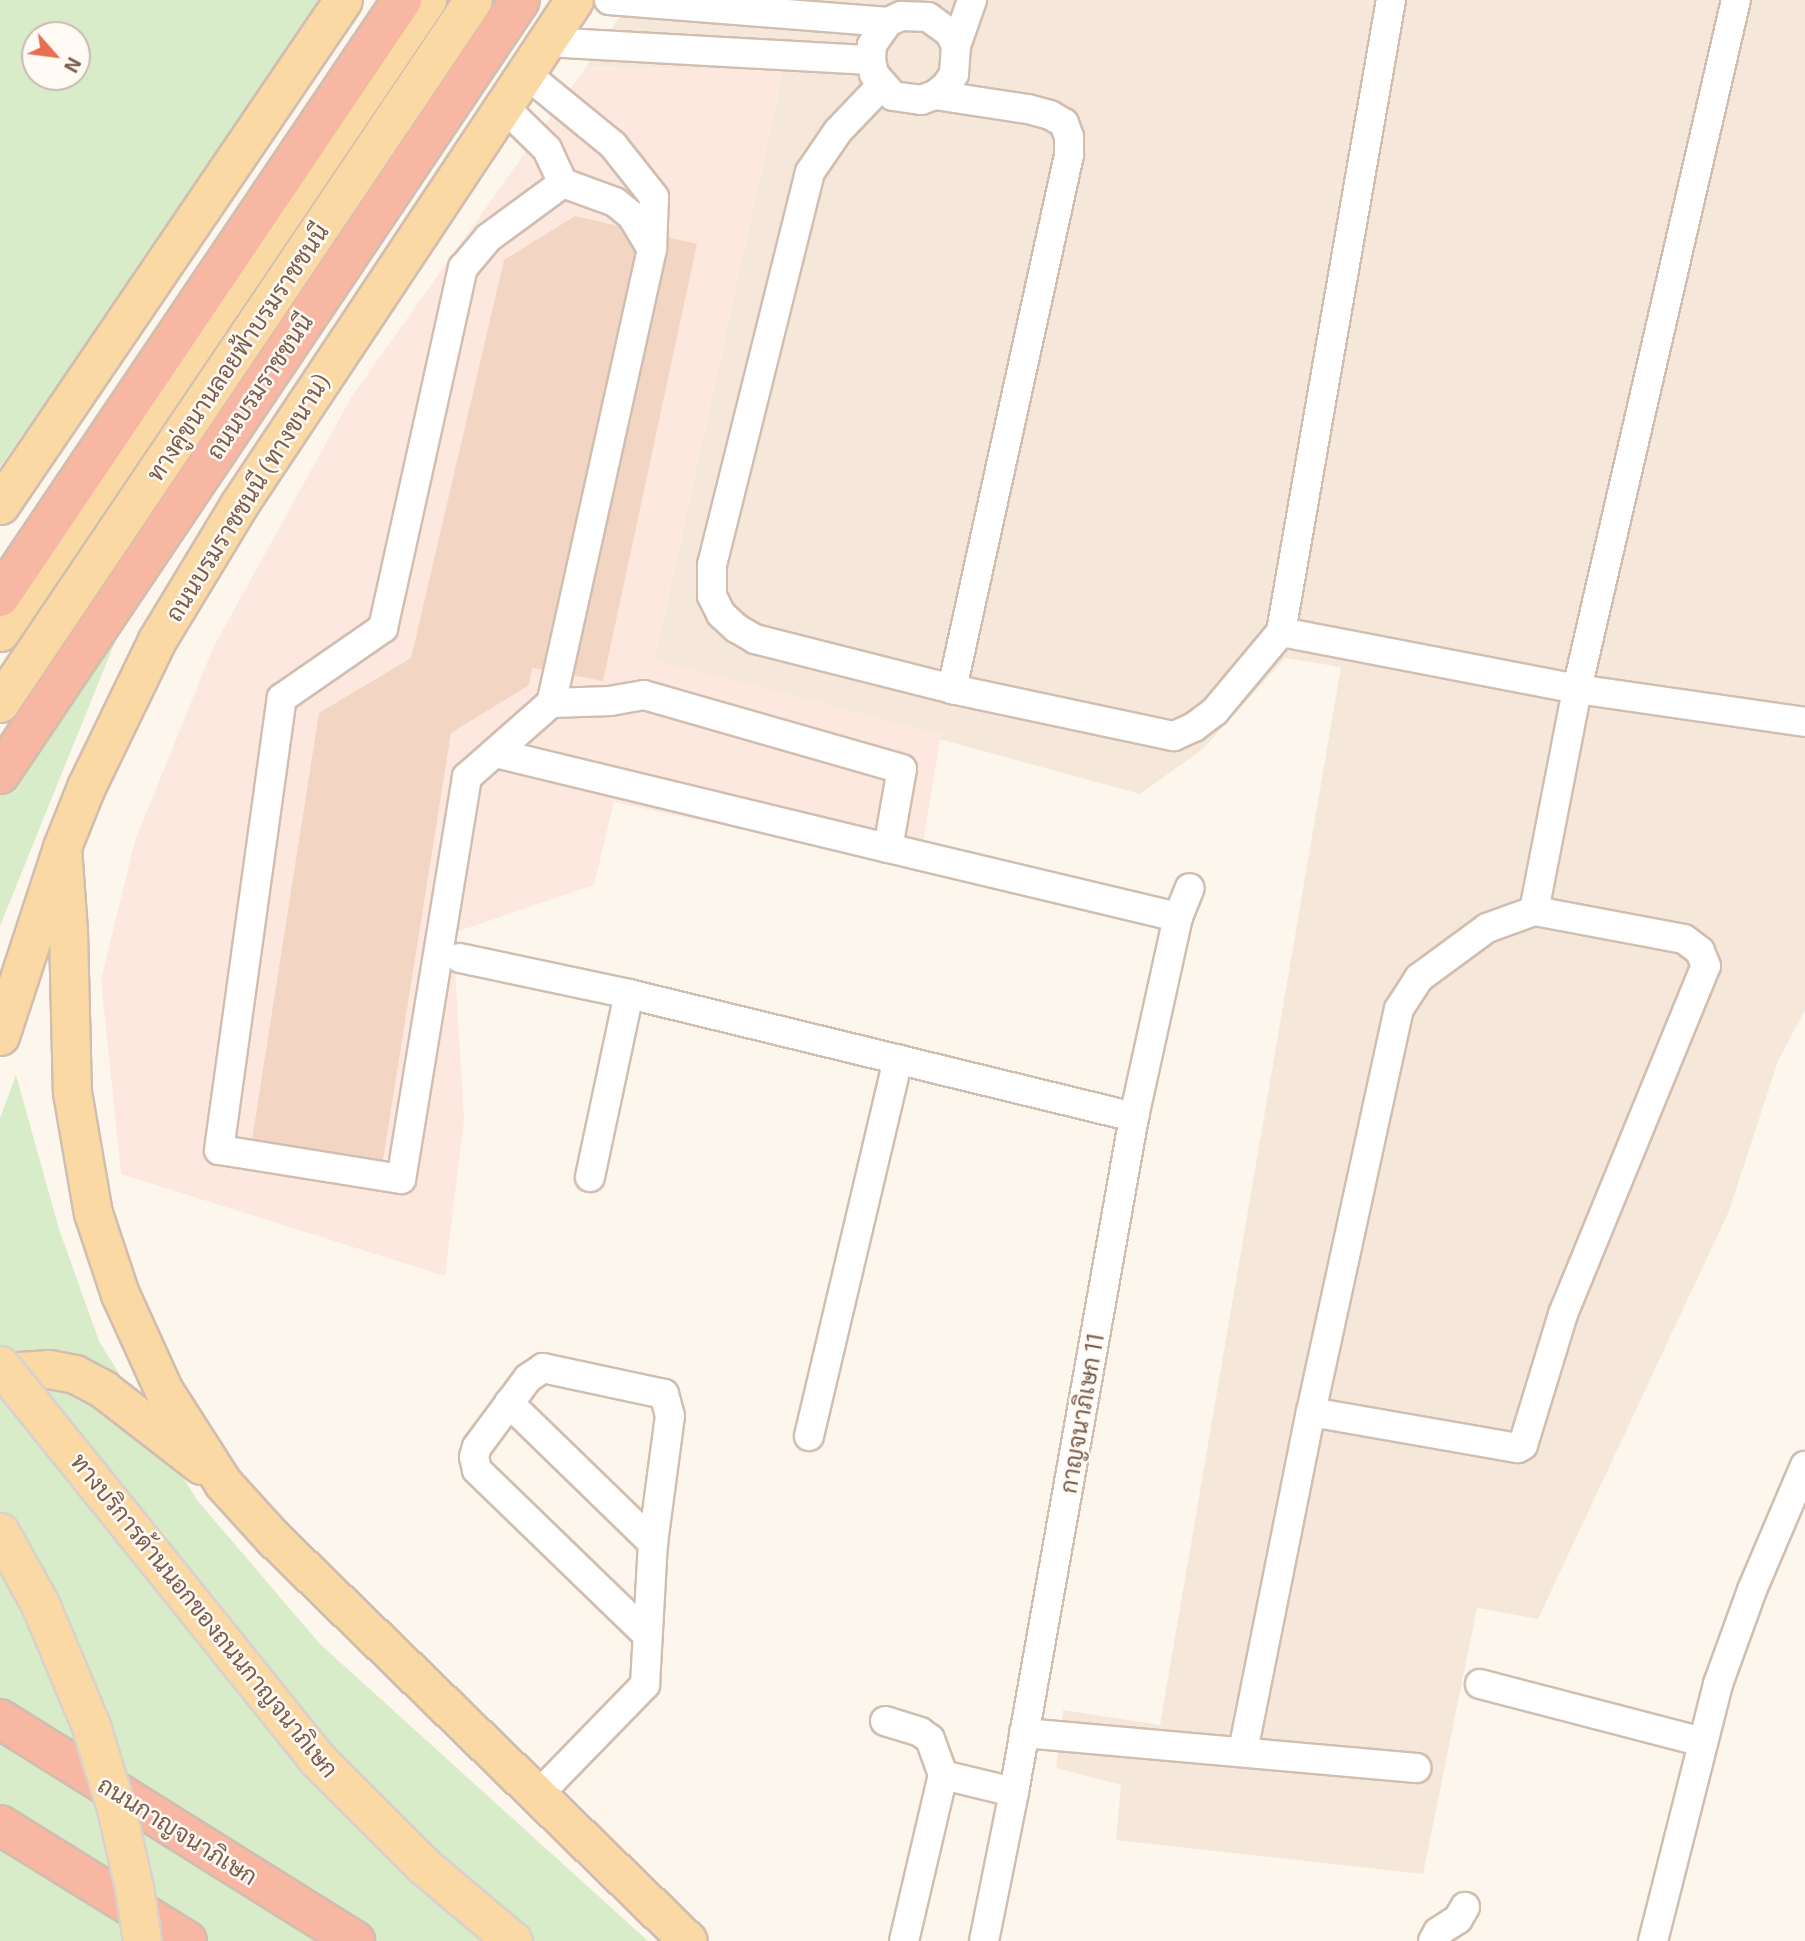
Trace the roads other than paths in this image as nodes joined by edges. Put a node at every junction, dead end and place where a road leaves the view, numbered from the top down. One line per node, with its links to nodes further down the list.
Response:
1 (343, 0): 21 (main road)
2 (402, 0): 22 (highway)
3 (427, 0): 23 (main road, ทางคู่ขนานลอยฟ้าบรมราชชนนี)
4 (473, 0): 28 (main road, ทางคู่ขนานลอยฟ้าบรมราชชนนี)
5 (520, 0): 31 (highway, ถนนบรมราชชนนี)
6 (575, 0): 12 (main road, ถนนบรมราชชนนี (ทางขนาน))
7 (609, 0): 11 (street)
8 (972, 0): 13 (street)
9 (1391, 0): 24 (street)
10 (1736, 0): 26 (street)
11 (888, 22): 13 (street); 14 (street)
12 (546, 42): 14 (street); 15 (main road, ถนนบรมราชชนนี (ทางขนาน))
13 (956, 46): 17 (street)
14 (871, 60): 16 (street)
15 (526, 73): 18 (main road, ถนนบรมราชชนนี (ทางขนาน)); 20 (street)
16 (881, 86): 17 (street); 25 (street)
17 (935, 95): 25 (street)
18 (503, 106): 19 (street); 32 (main road, ถนนบรมราชชนนี (ทางขนาน))
19 (563, 183): 20 (street); 30 (street)
20 (652, 249): 27 (street)
21 (0, 505)
22 (0, 597)
23 (0, 632)
24 (1280, 632): 25 (street); 26 (street)
25 (952, 689)
26 (1577, 689): 29 (street); 35 (street)
27 (551, 703): 30 (street); 33 (street)
28 (0, 704)
29 (1805, 722)
30 (495, 753): 33 (street)
31 (0, 774)
32 (62, 848): 39 (main road, ถนนบรมราชชนนี (ทางขนาน)); 49 (main road)
33 (888, 848): 36 (street)
34 (1190, 887): 36 (street, กาญจนาภิเษก 11)
35 (1534, 911): 46 (street); 46 (street)
36 (1178, 917): 41 (street, กาญจนาภิเษก 11)
37 (460, 958): 38 (street)
38 (629, 994): 40 (street); 42 (street)
39 (0, 1036)
40 (898, 1059): 41 (street); 47 (street)
41 (1134, 1117): 56 (street, กาญจนาภิเษก 11)
42 (590, 1177)
43 (0, 1364): 68 (main road, ทางบริการด้านนอกของถนนกาญจนาภิเษก, bridge)
44 (0, 1377): 49 (main road)
45 (509, 1403): 51 (street); 51 (street); 52 (street)
46 (1311, 1412): 58 (street)
47 (809, 1436)
48 (1805, 1466): 57 (street)
49 (223, 1483): 62 (main road)
50 (0, 1532): 65 (main road, bridge)
51 (653, 1543): 52 (street)
52 (646, 1634): 62 (street)
53 (1480, 1684): 57 (street)
54 (0, 1719): 67 (highway, ถนนกาญจนาภิเษก)
55 (885, 1721): 60 (street)
56 (1024, 1733): 58 (street); 61 (street, กาญจนาภิเษก 11)
57 (1703, 1742): 73 (street)
58 (1243, 1751): 59 (street)
59 (1416, 1768)
60 (943, 1775): 61 (street); 70 (street)
61 (1014, 1793): 71 (street, กาญจนาภิเษก 11)
62 (537, 1796): 69 (main road)
63 (0, 1825): 66 (highway)
64 (1465, 1907): 72 (street)
65 (142, 1941)
66 (187, 1941)
67 (355, 1941)
68 (513, 1941)
69 (688, 1941)
70 (904, 1941)
71 (984, 1941)
72 (1433, 1941)
73 (1653, 1941)

